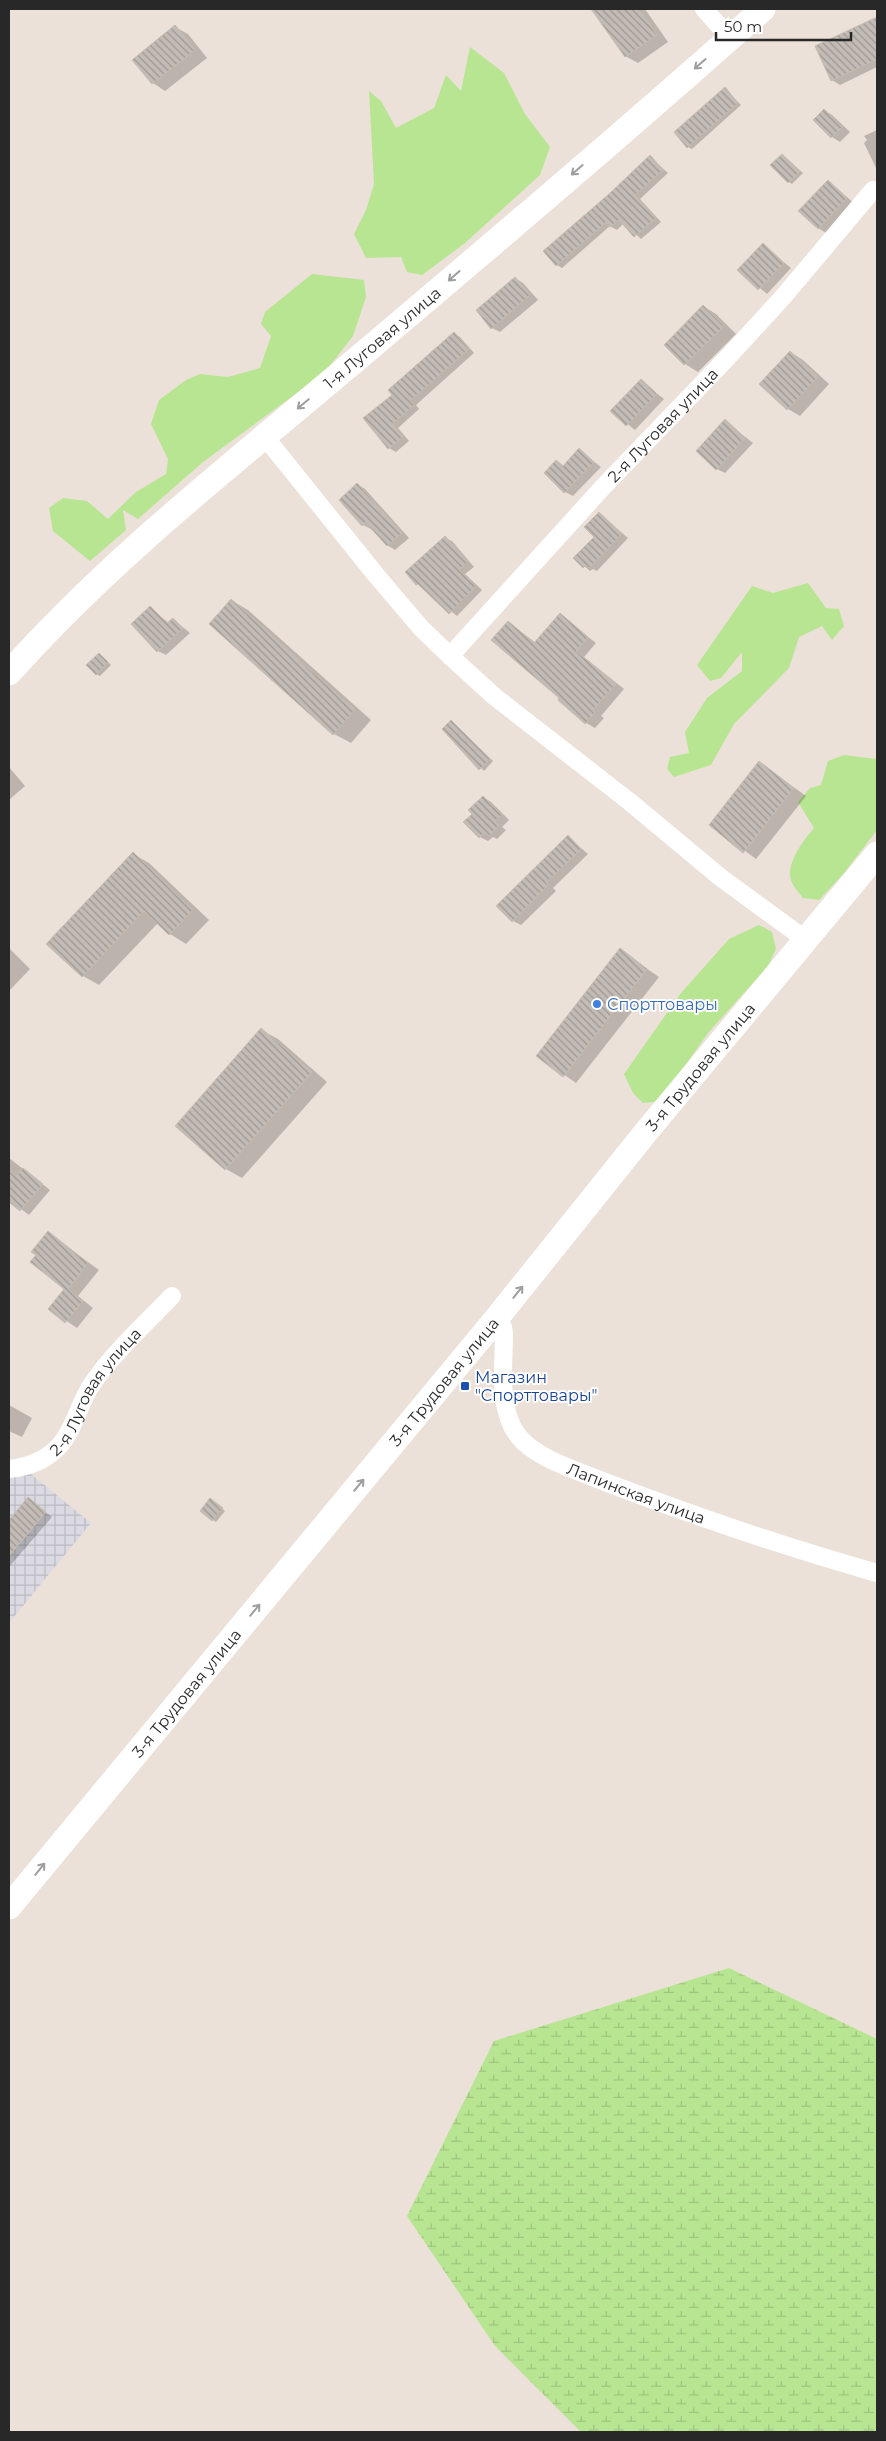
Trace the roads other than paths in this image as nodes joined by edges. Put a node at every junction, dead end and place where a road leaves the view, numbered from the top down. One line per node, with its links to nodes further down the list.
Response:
1 (704, 9): 3 (street)
2 (763, 9): 3 (street, 1-я Луговая улица)
3 (730, 38): 5 (street, 1-я Луговая улица, one-way to 5)
4 (872, 190): 6 (street, 2-я Луговая улица)
5 (265, 437): 6 (street); 7 (street, 1-я Луговая улица)
6 (450, 656): 9 (street)
7 (9, 672)
8 (877, 854): 9 (street, 3-я Трудовая улица)
9 (806, 940): 11 (street, 3-я Трудовая улица, one-way to 9)
10 (172, 1296): 12 (street, 2-я Луговая улица)
11 (496, 1320): 13 (street, Лапинская улица); 14 (street, 3-я Трудовая улица, one-way to 11)
12 (9, 1469)
13 (877, 1573)
14 (9, 1907)

